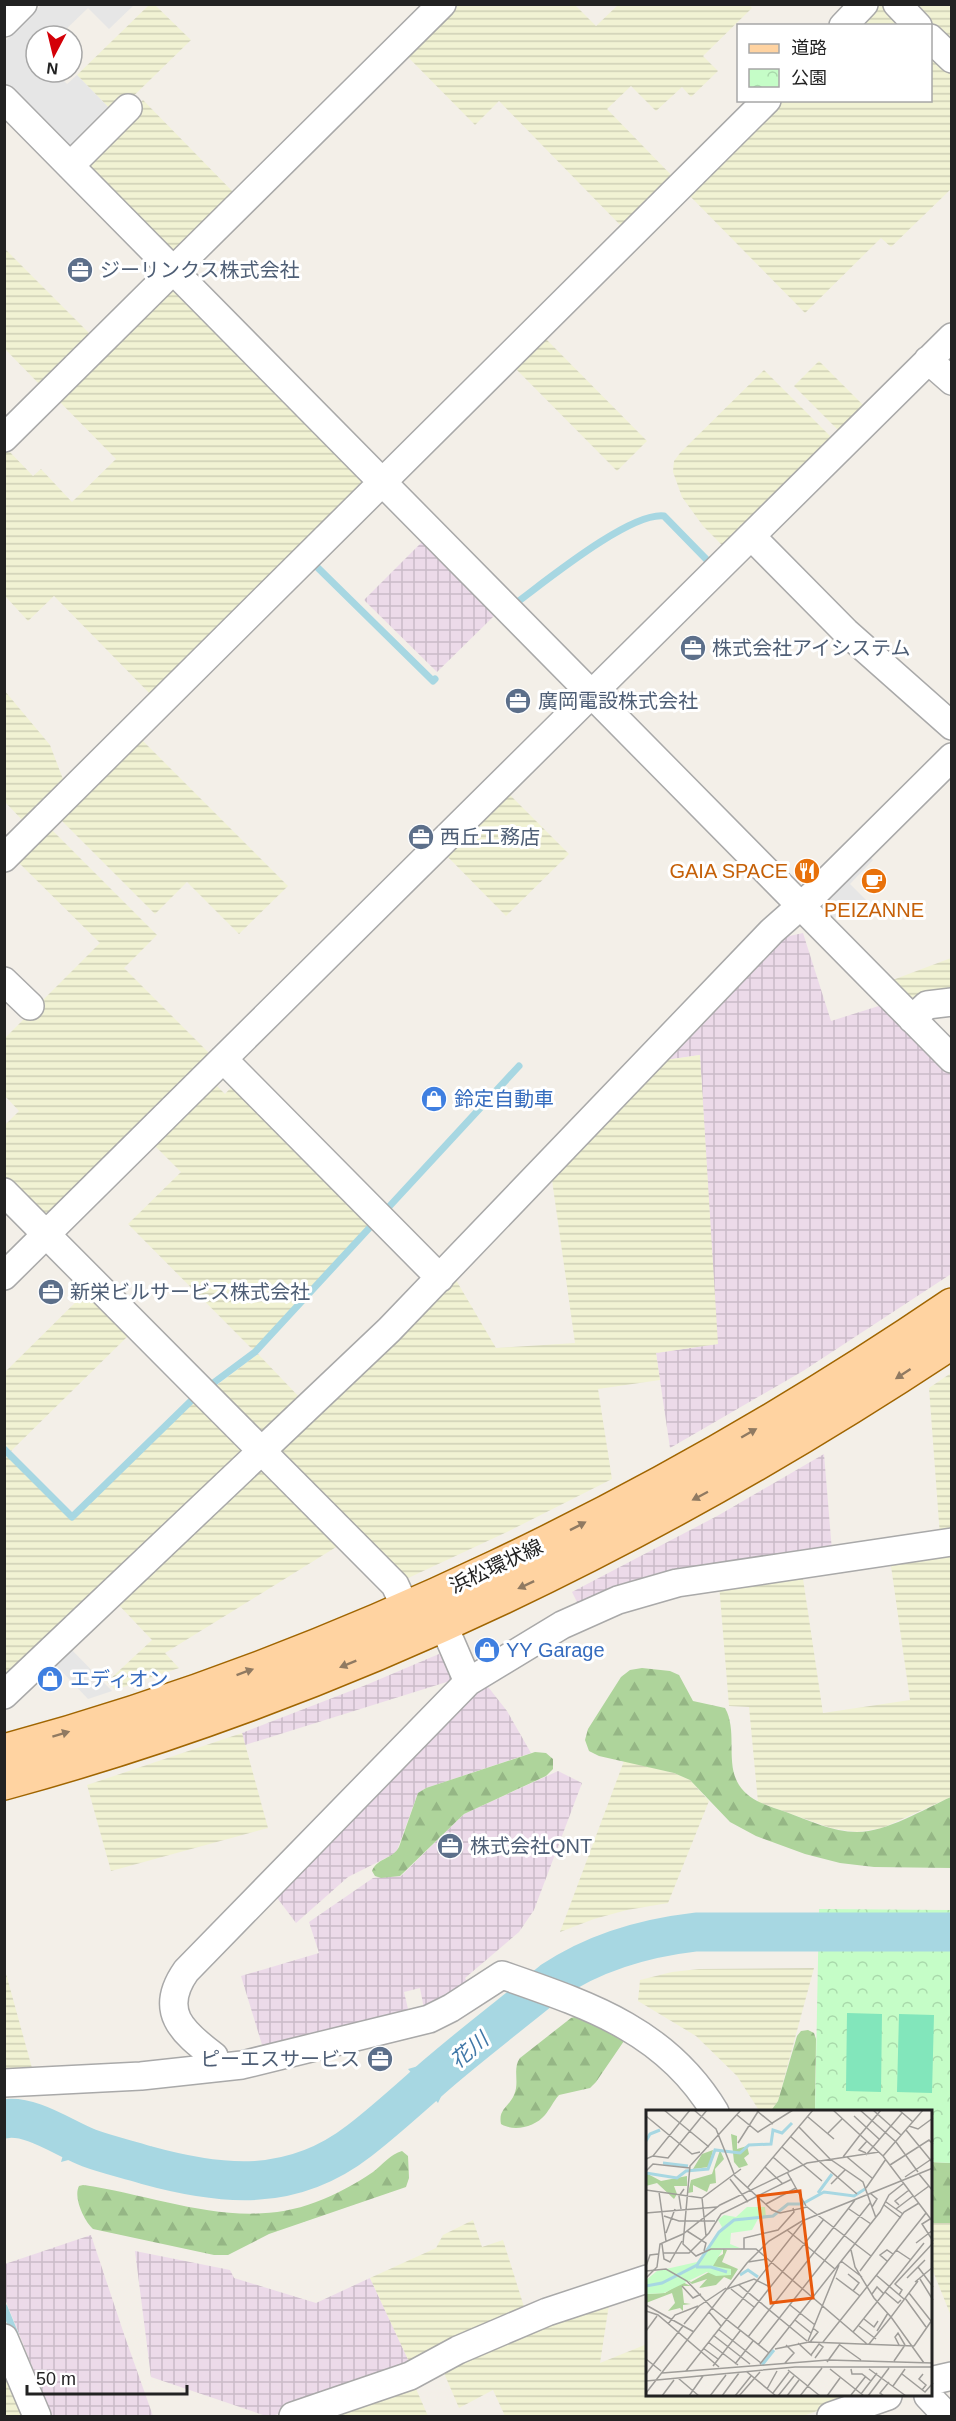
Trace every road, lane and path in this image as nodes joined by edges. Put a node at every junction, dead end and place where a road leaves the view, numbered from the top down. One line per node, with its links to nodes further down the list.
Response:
1 (23, 4): 4 (street)
2 (442, 4): 12 (street)
3 (897, 4): 5 (street)
4 (4, 23)
5 (916, 24)
6 (932, 40): 7 (street)
7 (951, 59)
8 (4, 99): 11 (street)
9 (765, 102): 17 (street)
10 (128, 108): 11 (street)
11 (70, 166): 12 (street)
12 (173, 271): 16 (street); 17 (street)
13 (951, 337): 14 (street)
14 (928, 360): 15 (street); 18 (street)
15 (951, 381)
16 (4, 438)
17 (381, 483): 19 (street); 22 (street)
18 (751, 536): 19 (street); 20 (street)
19 (591, 694): 23 (street); 28 (street)
20 (951, 726)
21 (951, 757): 23 (street)
22 (4, 858)
23 (801, 906): 27 (street); 33 (street)
24 (4, 981): 26 (street)
25 (951, 1002): 27 (street)
26 (30, 1006)
27 (912, 1019): 29 (street)
28 (223, 1059): 31 (street); 33 (street)
29 (951, 1059)
30 (4, 1192): 31 (street)
31 (46, 1234): 32 (street); 36 (street)
32 (4, 1276)
33 (440, 1278): 36 (street)
34 (951, 1305): 38 (main road, 浜松環状線, one-way to 34)
35 (951, 1342): 39 (main road, 浜松環状線, one-way to 39)
36 (262, 1451): 38 (street); 41 (street)
37 (951, 1542): 40 (street)
38 (405, 1607): 42 (main road, 浜松環状線, one-way to 38)
39 (443, 1624): 40 (street); 43 (main road, 浜松環状線, one-way to 43)
40 (468, 1682): 44 (street)
41 (4, 1695)
42 (4, 1751)
43 (4, 1783)
44 (215, 2068): 45 (street); 46 (street)
45 (4, 2083)
46 (714, 2110)
47 (646, 2279): 54 (street)
48 (4, 2338): 53 (street)
49 (951, 2376): 50 (street)
50 (932, 2381)
51 (885, 2397): 55 (street)
52 (929, 2397): 56 (street)
53 (37, 2416)
54 (293, 2416)
55 (831, 2416)
56 (947, 2416)

